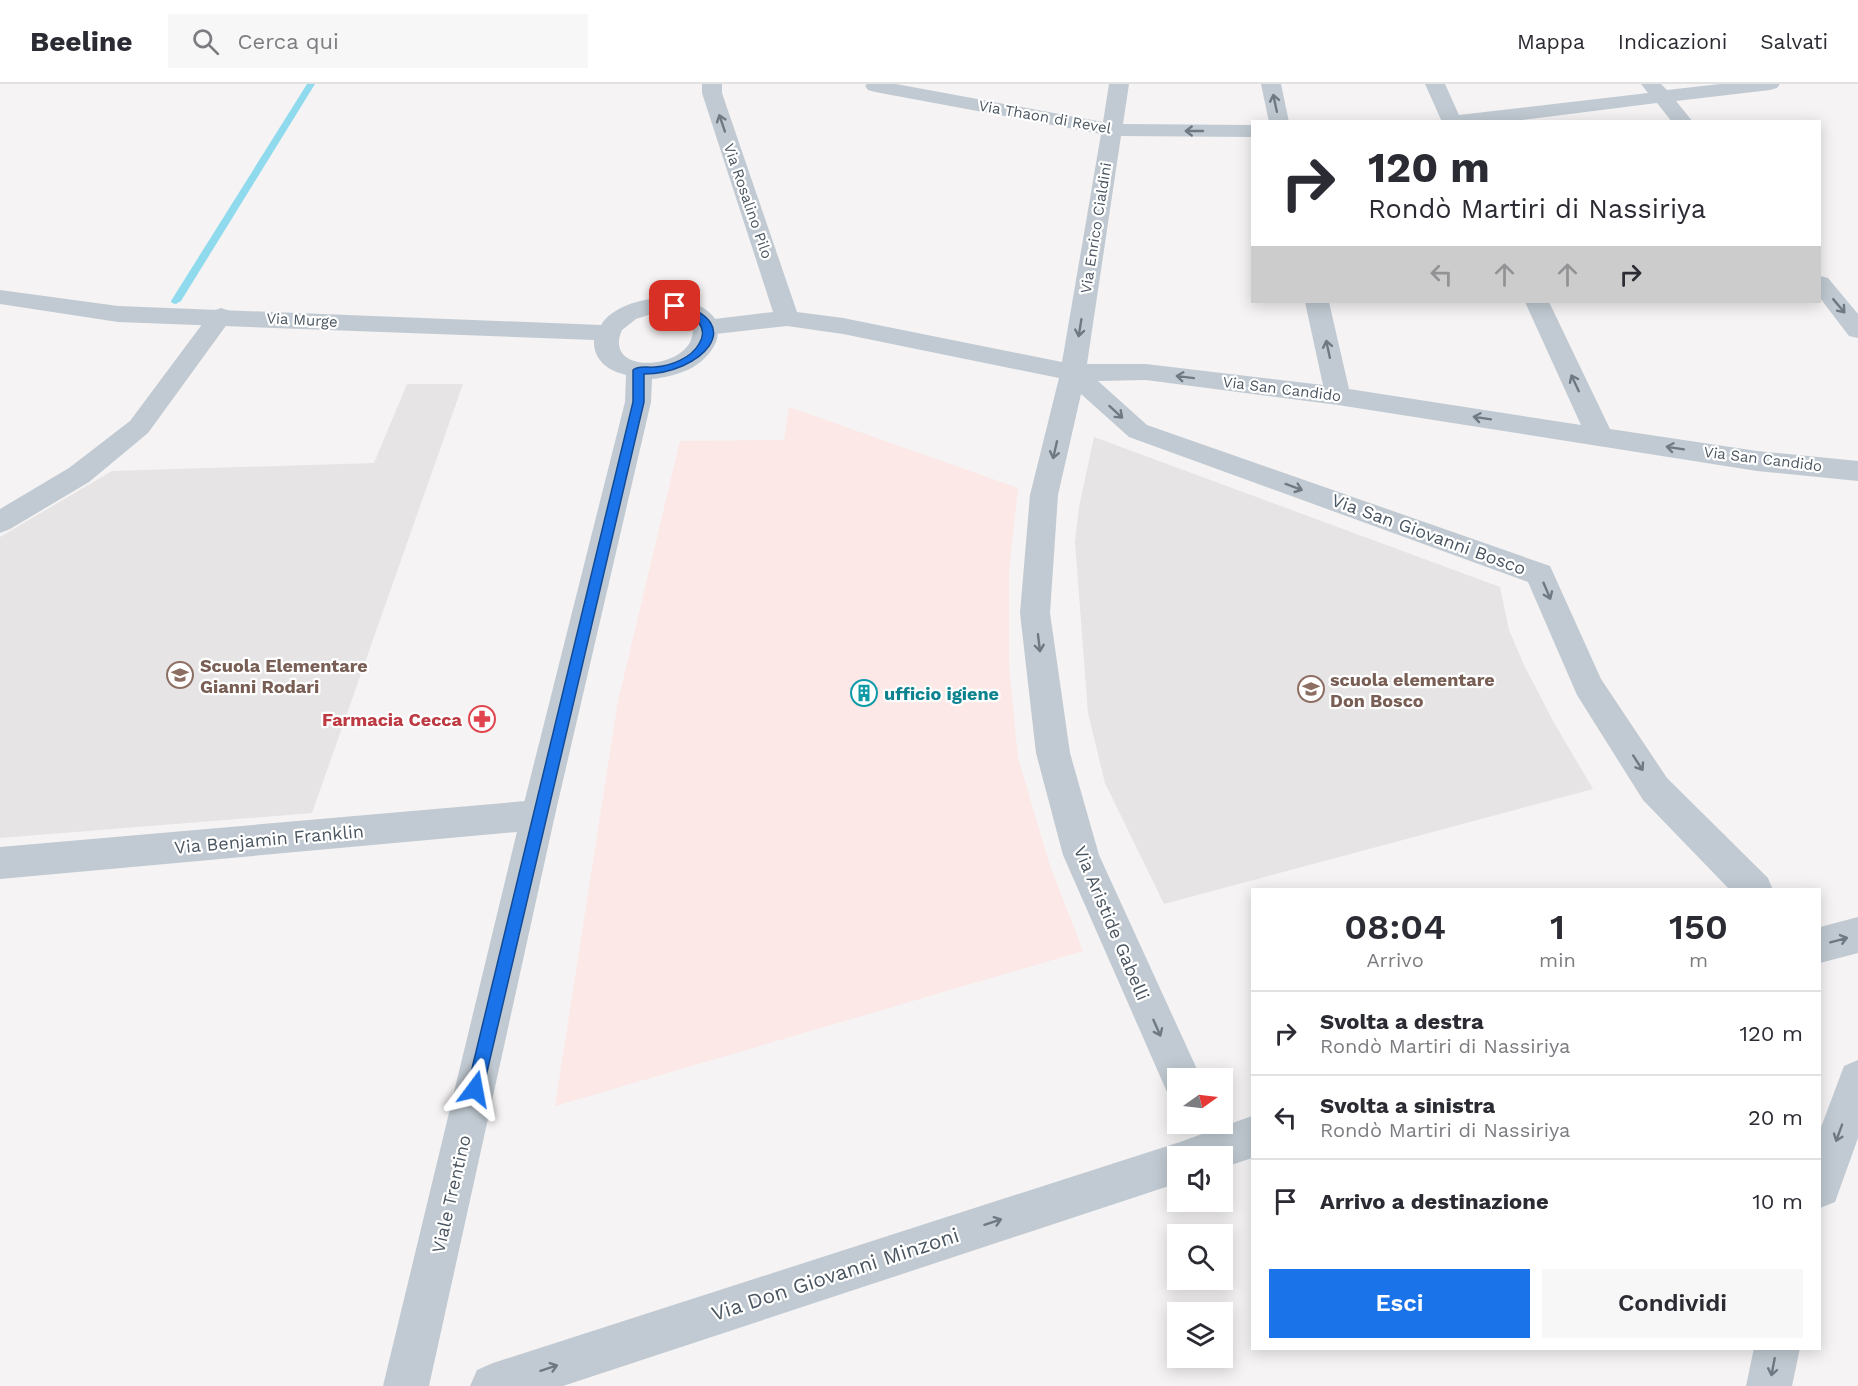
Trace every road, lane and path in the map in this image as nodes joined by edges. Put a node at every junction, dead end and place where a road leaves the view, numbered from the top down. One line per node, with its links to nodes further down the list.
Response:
1 (712, 84): 19 (street, Via Rosalino Pilo, one-way to 1)
2 (1119, 84): 12 (street, Via Enrico Cialdini)
3 (1271, 84): 8 (street, one-way to 3)
4 (1435, 84): 9 (street)
5 (1770, 84): 7 (street)
6 (875, 86): 12 (street, Via Thaon di Revel)
7 (1656, 90): 10 (street); 11 (street)
8 (1279, 120)
9 (1451, 120)
10 (1465, 120)
11 (1681, 120)
12 (1112, 130): 13 (street, Via Thaon di Revel, one-way to 12); 24 (street, Via Enrico Cialdini, one-way to 24)
13 (1251, 131)
14 (1821, 284): 21 (street, one-way to 21)
15 (0, 297): 18 (street, Via Murge)
16 (1317, 303): 25 (street, one-way to 16)
17 (1537, 303): 26 (street, one-way to 17)
18 (213, 316): 22 (street, Via Murge); 28 (street)
19 (787, 318): 20 (street, Via San Candido); 24 (street, Via San Candido)
20 (707, 327): 22 (street); 23 (street)
21 (1858, 330)
22 (606, 333): 23 (street)
23 (639, 370): 29 (street, Viale Trentino)
24 (1073, 373): 25 (street, Via San Candido, one-way to 24); 31 (street, Via San Giovanni Bosco, one-way to 31); 34 (street, Via Aristide Gabelli, one-way to 34)
25 (1338, 396): 26 (street, Via San Candido, one-way to 25)
26 (1600, 436): 27 (street, Via San Candido, one-way to 26)
27 (1858, 471)
28 (0, 522)
29 (538, 815): 30 (street, Via Benjamin Franklin); 39 (street, Viale Trentino)
30 (0, 863)
31 (1753, 888)
32 (1858, 935): 33 (street, one-way to 32)
33 (1821, 945)
34 (1176, 1068)
35 (1858, 1080): 37 (street, one-way to 37)
36 (1167, 1160): 40 (street, Via Don Giovanni Minzoni, one-way to 36)
37 (1821, 1184)
38 (1777, 1350): 41 (street, one-way to 41)
39 (406, 1386)
40 (493, 1386)
41 (1769, 1386)

